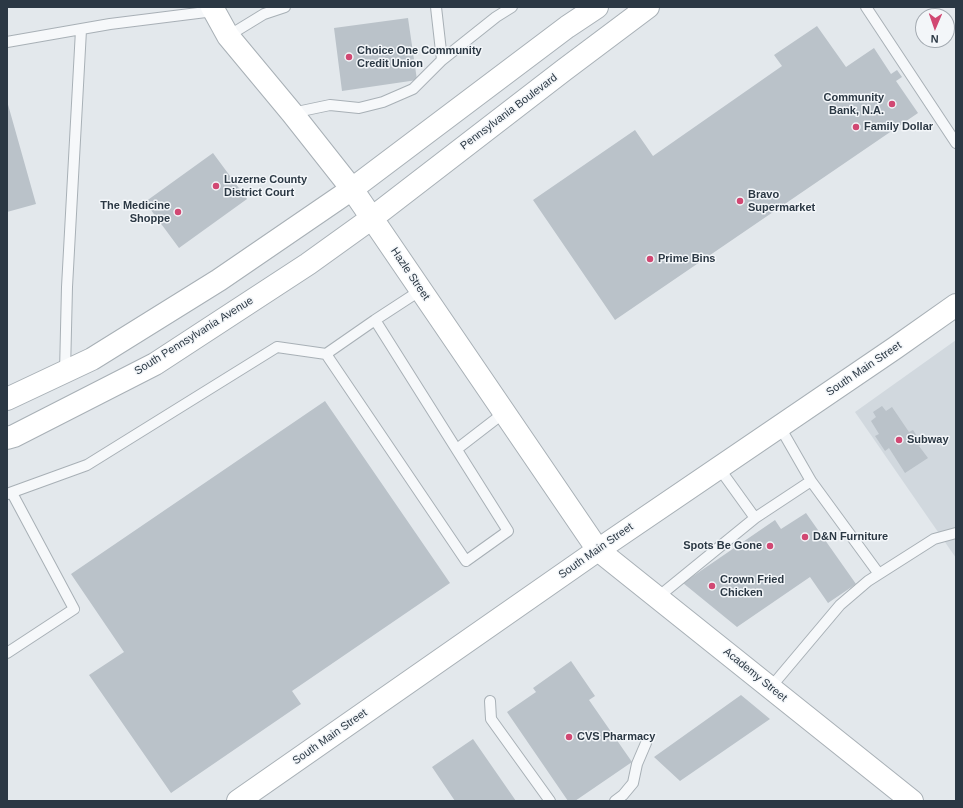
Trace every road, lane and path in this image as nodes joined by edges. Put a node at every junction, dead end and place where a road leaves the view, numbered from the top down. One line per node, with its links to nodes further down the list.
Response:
1 (286, 7): 9 (lane)
2 (436, 7): 11 (lane)
3 (512, 7): 11 (lane)
4 (595, 7): 14 (main road)
5 (648, 7): 15 (main road, Pennsylvania Boulevard)
6 (866, 7): 13 (lane)
7 (213, 9): 8 (lane); 9 (main road, Hazle Street)
8 (81, 30): 10 (lane); 20 (lane)
9 (228, 36): 12 (main road, Hazle Street)
10 (7, 42)
11 (442, 60): 12 (lane)
12 (292, 113): 14 (main road, Hazle Street)
13 (956, 143)
14 (352, 189): 15 (main road, Hazle Street); 20 (main road)
15 (372, 218): 16 (main road, Hazle Street); 24 (main road, South Pennsylvania Avenue)
16 (421, 290): 18 (lane); 22 (main road, Hazle Street)
17 (956, 305): 23 (main road, South Main Street)
18 (375, 320): 19 (lane); 25 (lane)
19 (326, 354): 25 (lane); 28 (lane)
20 (65, 372): 21 (main road)
21 (7, 399)
22 (505, 412): 25 (lane); 31 (main road, Hazle Street)
23 (780, 427): 26 (main road, South Main Street); 27 (lane)
24 (7, 438)
25 (457, 449)
26 (719, 468): 29 (lane); 31 (main road, South Main Street)
27 (811, 481): 29 (lane); 32 (lane)
28 (9, 494): 34 (lane)
29 (756, 518): 33 (lane)
30 (956, 533): 32 (lane)
31 (598, 550): 33 (main road, Academy Street); 38 (main road, South Main Street)
32 (879, 574): 35 (lane)
33 (658, 597): 35 (main road, Academy Street)
34 (7, 653)
35 (771, 687): 41 (main road, Academy Street)
36 (490, 701): 39 (lane)
37 (646, 743): 40 (lane)
38 (238, 801)
39 (550, 801)
40 (615, 801)
41 (912, 801)

